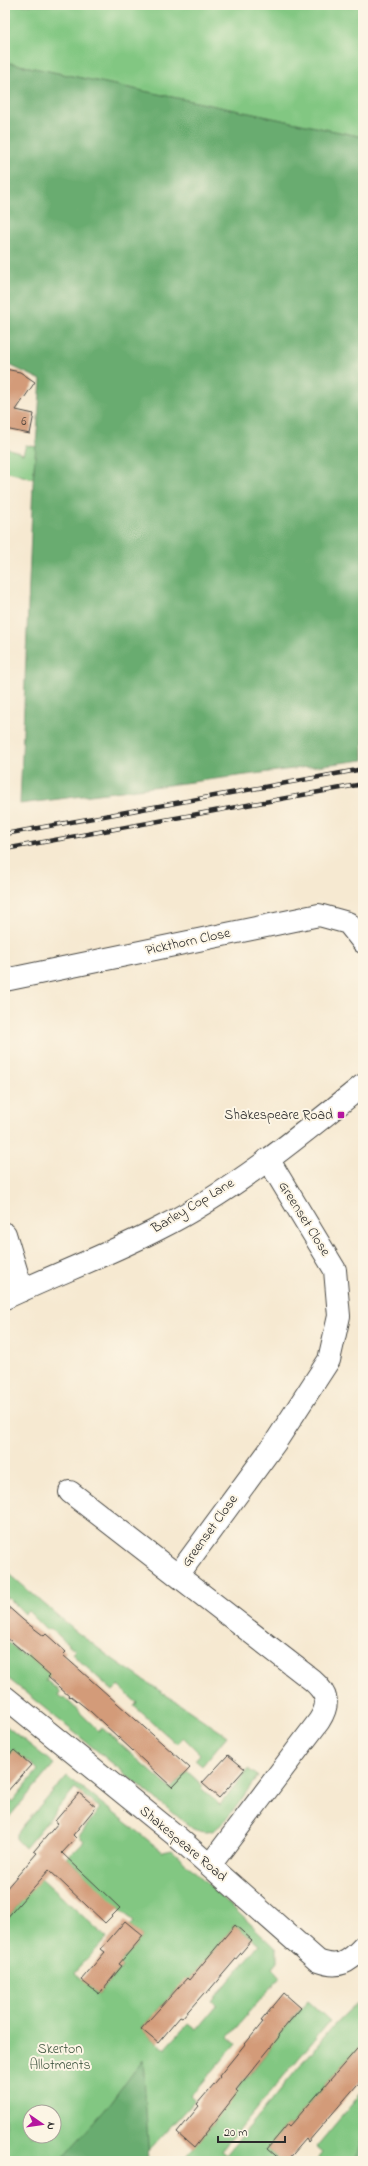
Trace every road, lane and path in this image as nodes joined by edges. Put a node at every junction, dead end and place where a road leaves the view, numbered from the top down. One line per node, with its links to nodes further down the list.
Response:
1 (363, 942): 2 (street, Pickthorn Close)
2 (5, 980)
3 (363, 1085): 4 (street, Barley Cop Lane)
4 (268, 1159): 6 (street, Barley Cop Lane); 8 (street, Greenset Close)
5 (5, 1234): 6 (street)
6 (13, 1294)
7 (70, 1492): 8 (street)
8 (178, 1575): 10 (street, Greenset Close)
9 (5, 1697): 10 (street, Shakespeare Road)
10 (210, 1865): 11 (street, Shakespeare Road)
11 (363, 1947)

